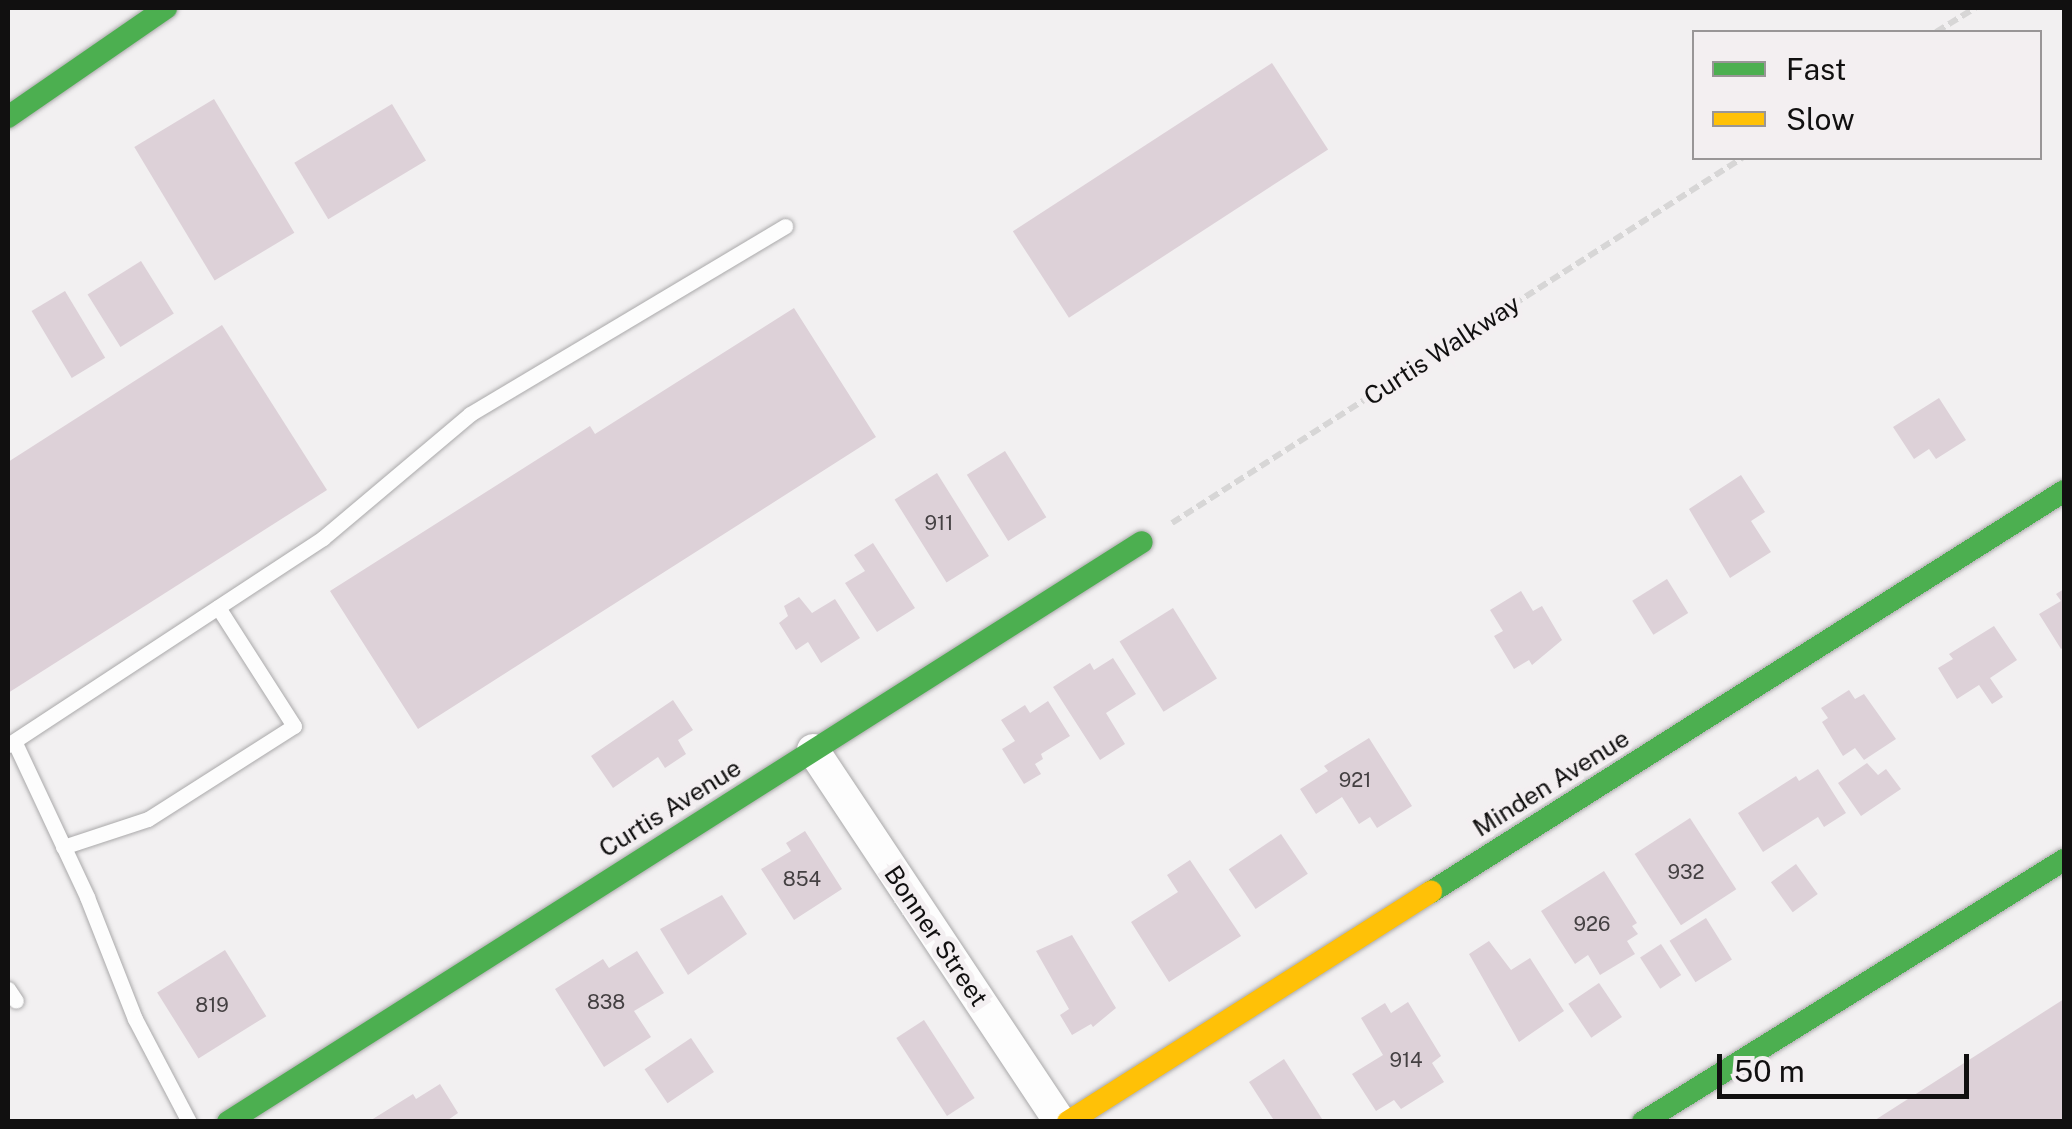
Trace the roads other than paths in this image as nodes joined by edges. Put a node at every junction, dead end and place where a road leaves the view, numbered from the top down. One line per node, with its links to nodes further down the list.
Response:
1 (166, 8): 2 (street)
2 (8, 117)
3 (785, 226): 6 (lane)
4 (2064, 492): 14 (street, Minden Avenue)
5 (1142, 542): 8 (street, Curtis Avenue)
6 (218, 607): 7 (lane); 9 (lane)
7 (11, 744): 9 (lane)
8 (813, 750): 12 (street, Curtis Avenue); 13 (street, Bonner Street)
9 (63, 847): 11 (lane)
10 (2064, 860): 15 (street)
11 (189, 1122)
12 (228, 1122)
13 (1060, 1122)
14 (1068, 1122)
15 (1643, 1122)

